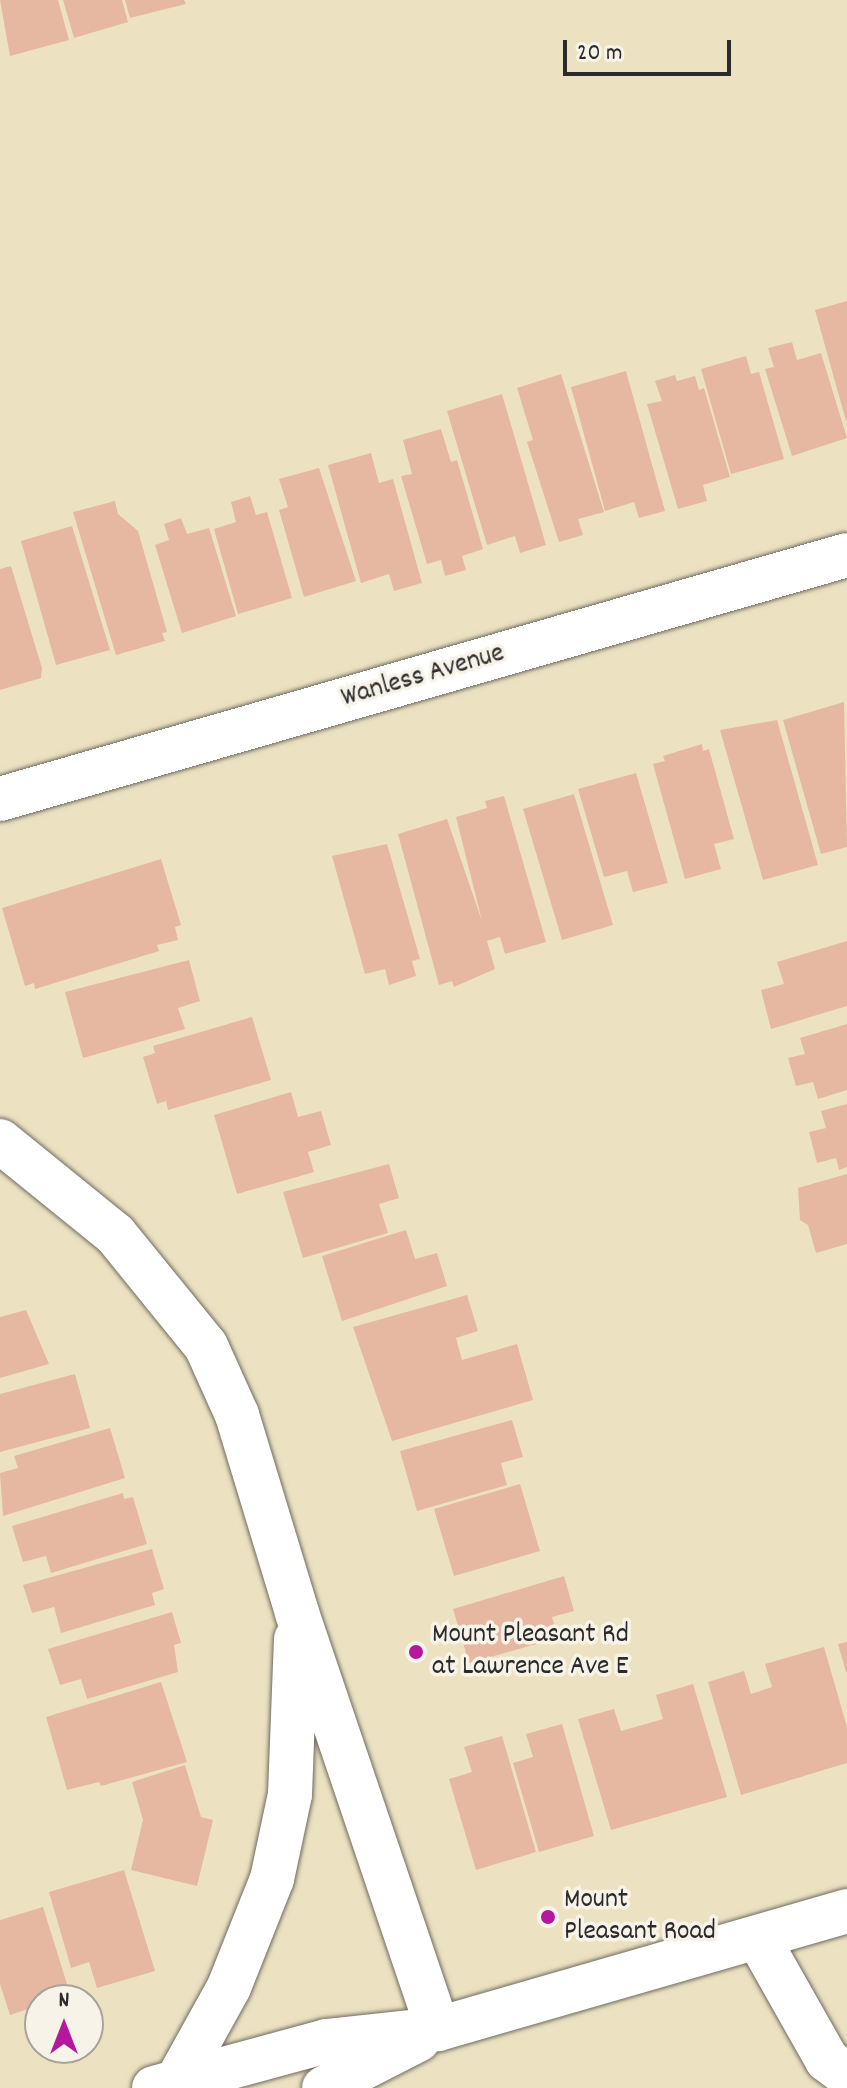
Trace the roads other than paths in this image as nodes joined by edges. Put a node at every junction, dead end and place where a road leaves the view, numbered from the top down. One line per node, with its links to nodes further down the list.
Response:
1 (847, 555): 2 (street, Wanless Avenue)
2 (0, 799)
3 (0, 1141): 4 (street)
4 (297, 1613): 7 (street); 9 (street)
5 (847, 1911): 6 (street)
6 (758, 1938): 7 (street); 8 (street)
7 (438, 2029): 9 (street); 10 (street)
8 (847, 2075)
9 (165, 2084)
10 (324, 2088)

